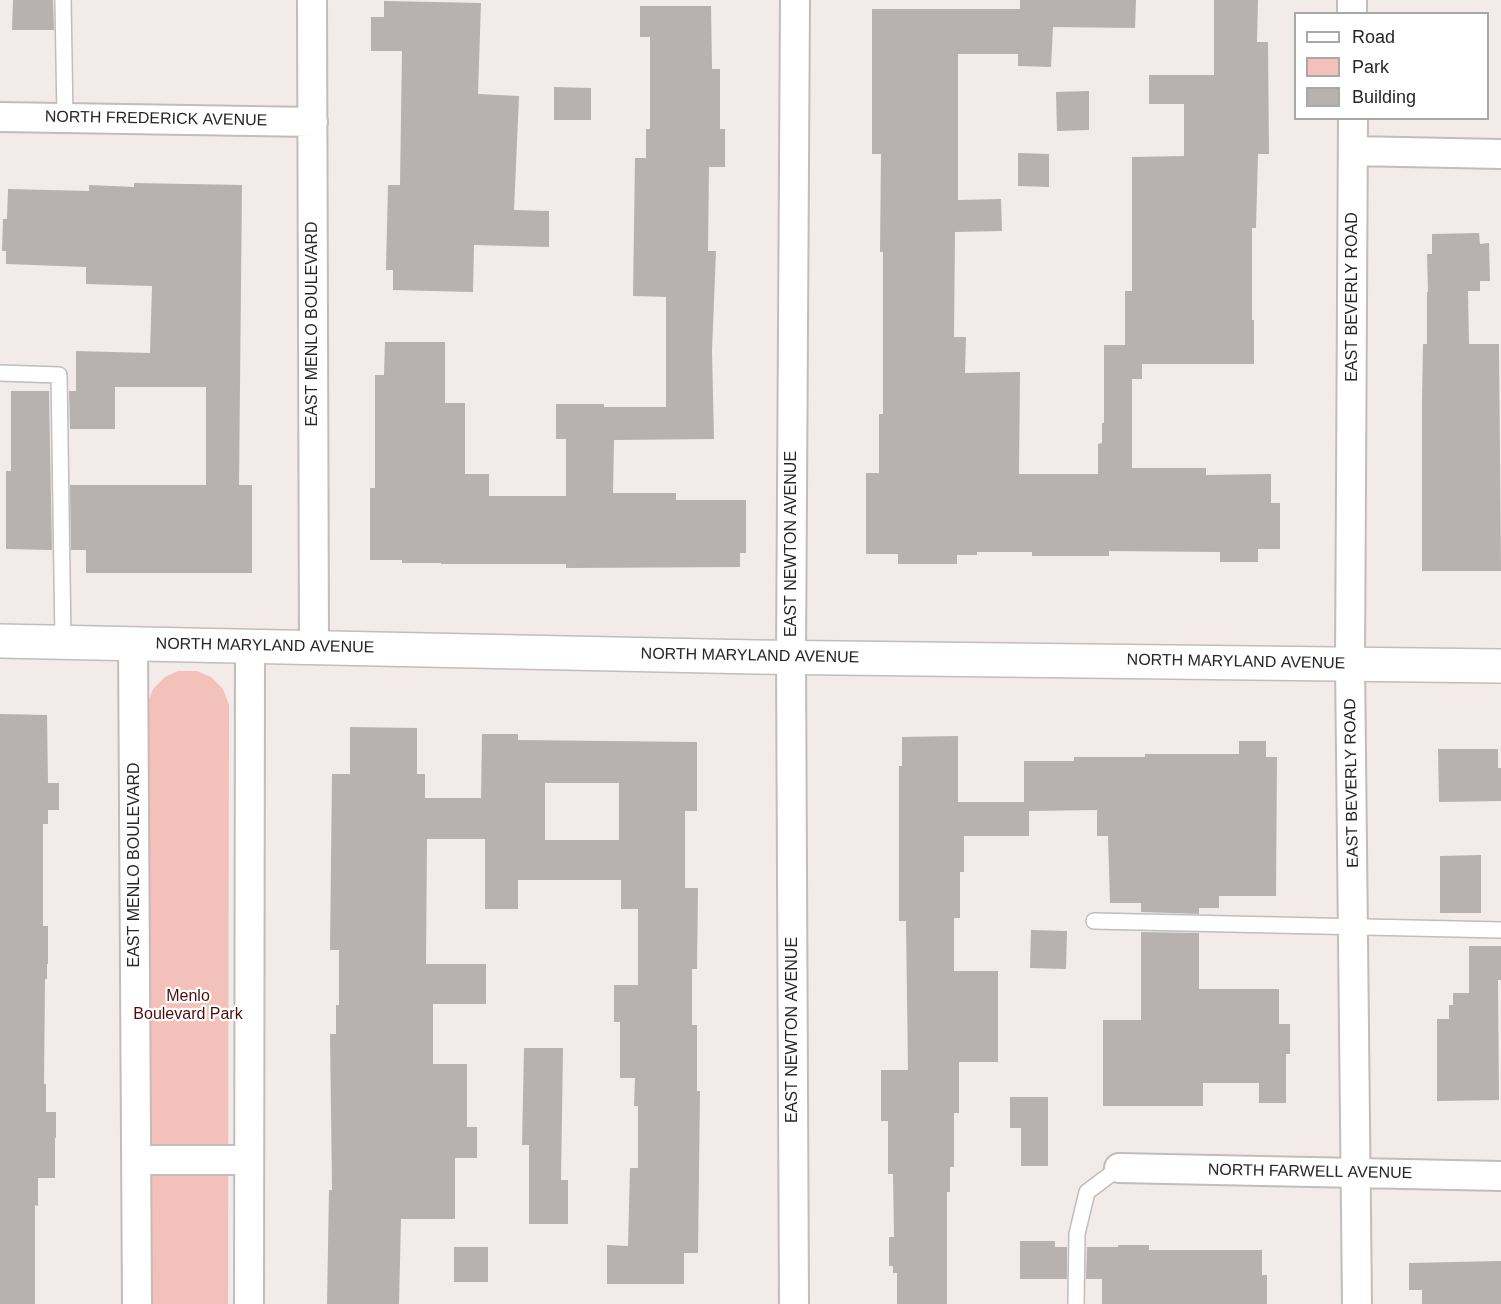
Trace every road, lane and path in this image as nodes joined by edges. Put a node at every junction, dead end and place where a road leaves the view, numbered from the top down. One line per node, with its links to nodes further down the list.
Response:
1 (63, 0): 5 (lane)
2 (312, 0): 7 (street, EAST MENLO BOULEVARD)
3 (795, 0): 16 (street, EAST NEWTON AVENUE)
4 (0, 117): 5 (street, NORTH FREDERICK AVENUE)
5 (65, 118): 7 (street, NORTH FREDERICK AVENUE)
6 (1353, 120): 8 (street, EAST BEVERLY ROAD)
7 (313, 122): 15 (street, EAST MENLO BOULEVARD)
8 (1353, 151): 9 (street); 17 (street, EAST BEVERLY ROAD)
9 (1501, 154)
10 (0, 373): 12 (lane)
11 (0, 641): 12 (street, NORTH MARYLAND AVENUE)
12 (63, 642): 13 (street, NORTH MARYLAND AVENUE)
13 (133, 643): 14 (street, NORTH MARYLAND AVENUE); 22 (street, EAST MENLO BOULEVARD)
14 (250, 647): 15 (street, NORTH MARYLAND AVENUE); 23 (street)
15 (314, 647): 16 (street, NORTH MARYLAND AVENUE)
16 (791, 657): 17 (street, NORTH MARYLAND AVENUE); 29 (street, EAST NEWTON AVENUE)
17 (1350, 663): 18 (street, NORTH MARYLAND AVENUE); 20 (street, EAST BEVERLY ROAD)
18 (1501, 666)
19 (1094, 921): 20 (lane)
20 (1354, 928): 21 (lane); 25 (street, EAST BEVERLY ROAD)
21 (1501, 930)
22 (137, 1160): 23 (street); 27 (street, EAST MENLO BOULEVARD)
23 (249, 1160): 28 (street)
24 (1119, 1168): 25 (street, NORTH FARWELL AVENUE); 30 (lane)
25 (1357, 1174): 26 (street, NORTH FARWELL AVENUE); 31 (street, EAST BEVERLY ROAD)
26 (1501, 1176)
27 (137, 1304)
28 (249, 1304)
29 (794, 1304)
30 (1076, 1304)
31 (1357, 1304)

